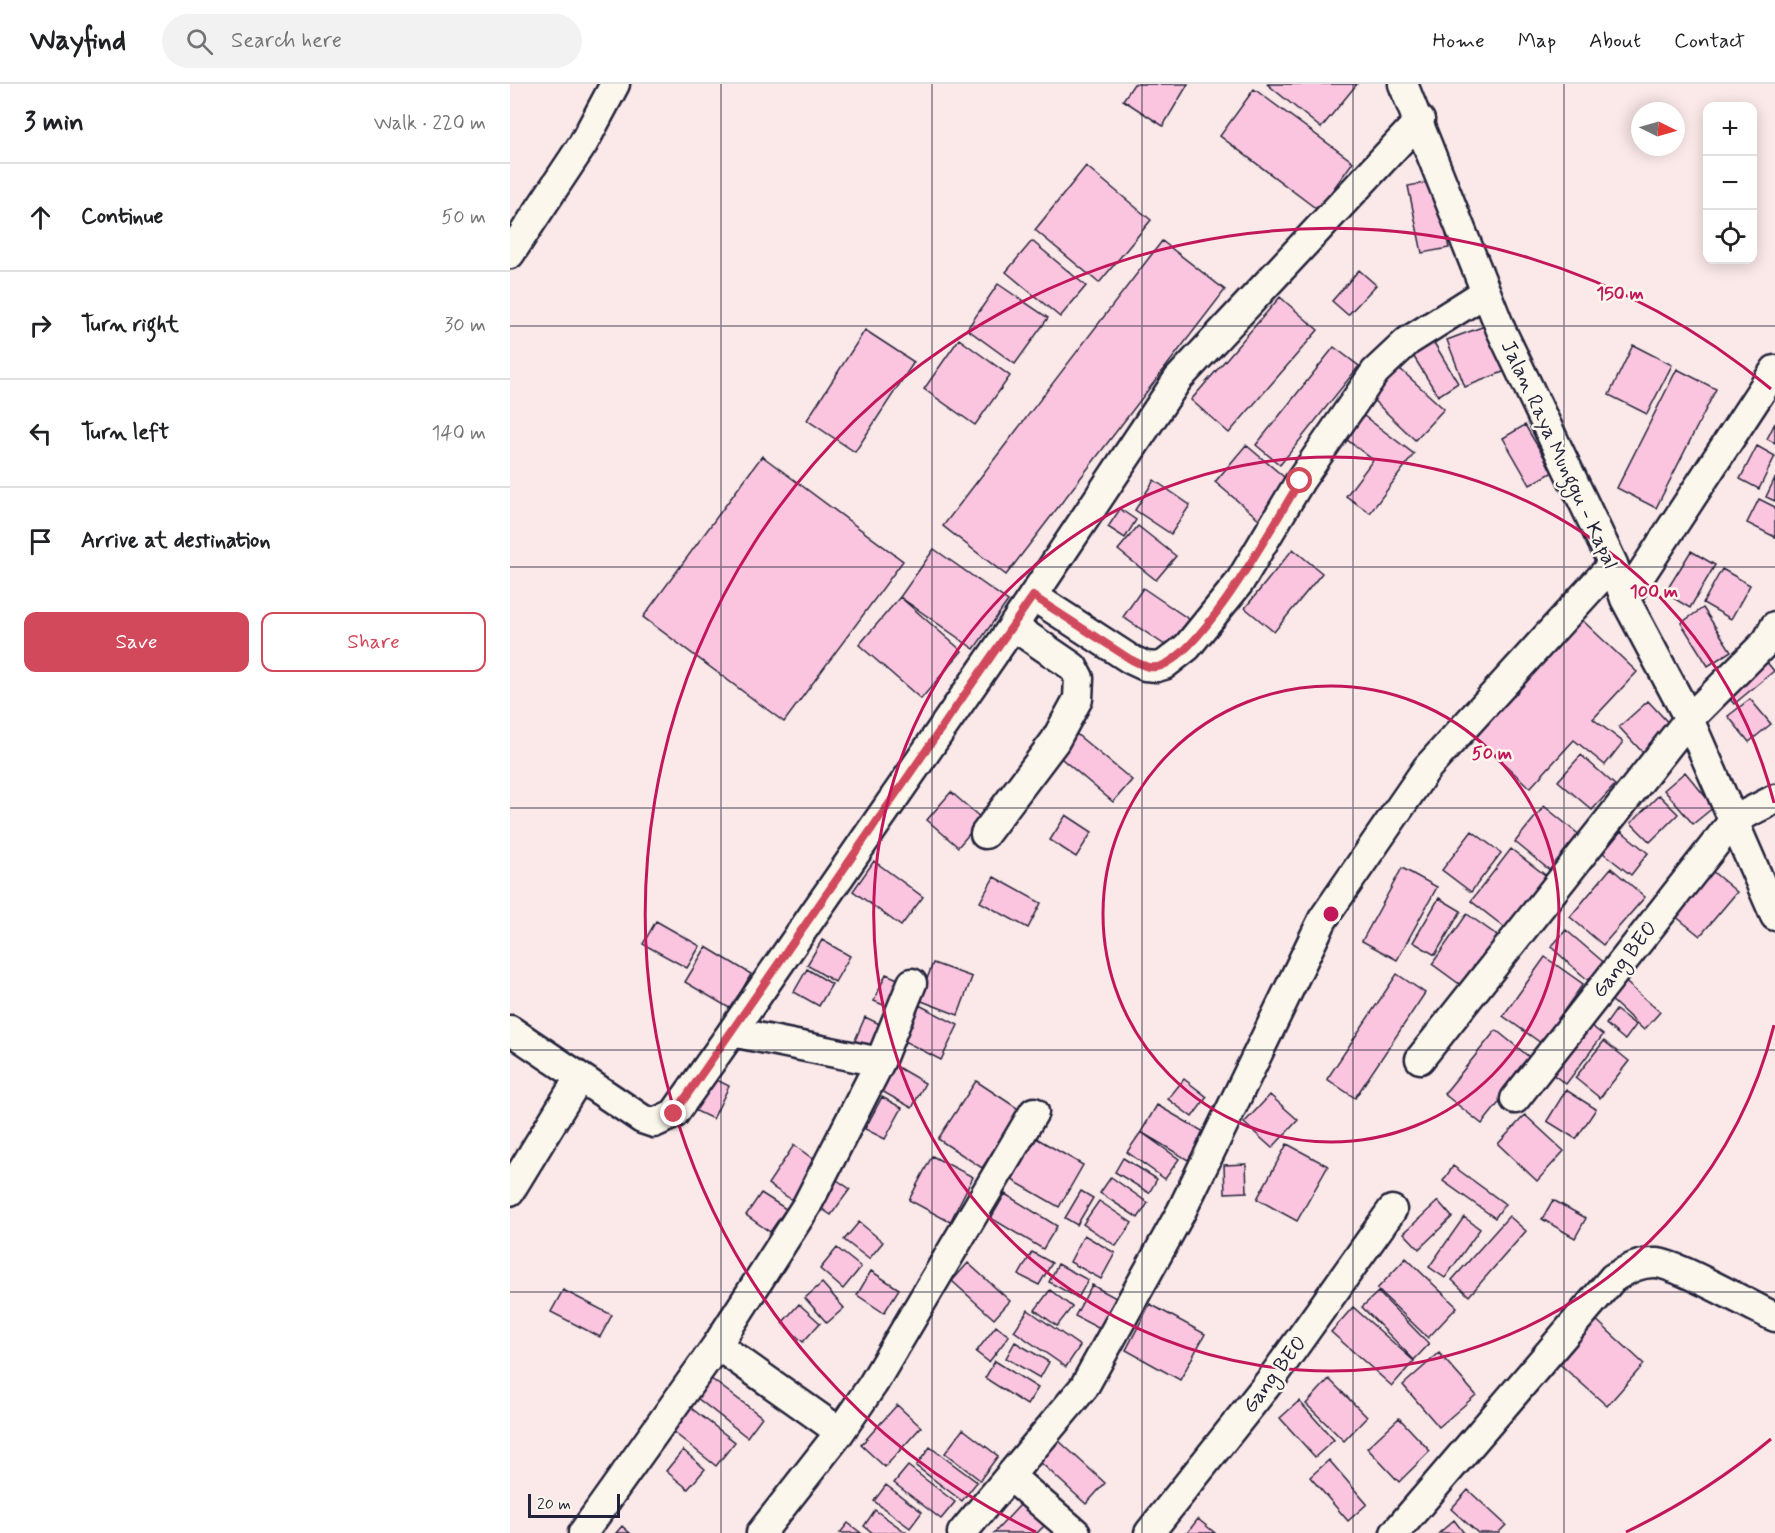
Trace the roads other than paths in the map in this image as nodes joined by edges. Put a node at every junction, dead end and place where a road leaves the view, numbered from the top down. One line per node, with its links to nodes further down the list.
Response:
1 (615, 84): 4 (street)
2 (1403, 84): 3 (street, Jalan Raya Munggu - Kapal)
3 (1420, 120): 5 (street, Jalan Raya Munggu - Kapal); 8 (street)
4 (510, 254)
5 (1486, 292): 7 (street, Jalan Raya Munggu - Kapal); 8 (street)
6 (1775, 370): 9 (street)
7 (1613, 564): 9 (street, Jalan Raya Munggu - Kapal); 30 (street)
8 (1033, 596): 10 (street)
9 (1624, 599): 12 (street, Jalan Raya Munggu - Kapal)
10 (1013, 626): 15 (street); 19 (street)
11 (1775, 626): 12 (street)
12 (1689, 719): 14 (street, Jalan Raya Munggu - Kapal); 20 (street)
13 (1775, 799): 14 (street)
14 (1734, 820): 16 (street, Jalan Raya Munggu - Kapal); 23 (street, Gang BEO)
15 (985, 834)
16 (1775, 916)
17 (912, 983): 21 (street)
18 (510, 1030): 22 (street)
19 (732, 1032): 21 (street); 22 (street)
20 (1420, 1059)
21 (880, 1062): 28 (street)
22 (579, 1078): 25 (street)
23 (1515, 1099)
24 (1034, 1112): 29 (street)
25 (510, 1191)
26 (1392, 1210): 35 (street, Gang BEO)
27 (1775, 1317): 36 (street)
28 (717, 1345): 29 (street); 31 (street)
29 (840, 1431): 32 (street)
30 (1011, 1477): 33 (street); 34 (street)
31 (583, 1533)
32 (761, 1533)
33 (962, 1533)
34 (1076, 1533)
35 (1149, 1533)
36 (1395, 1533)

